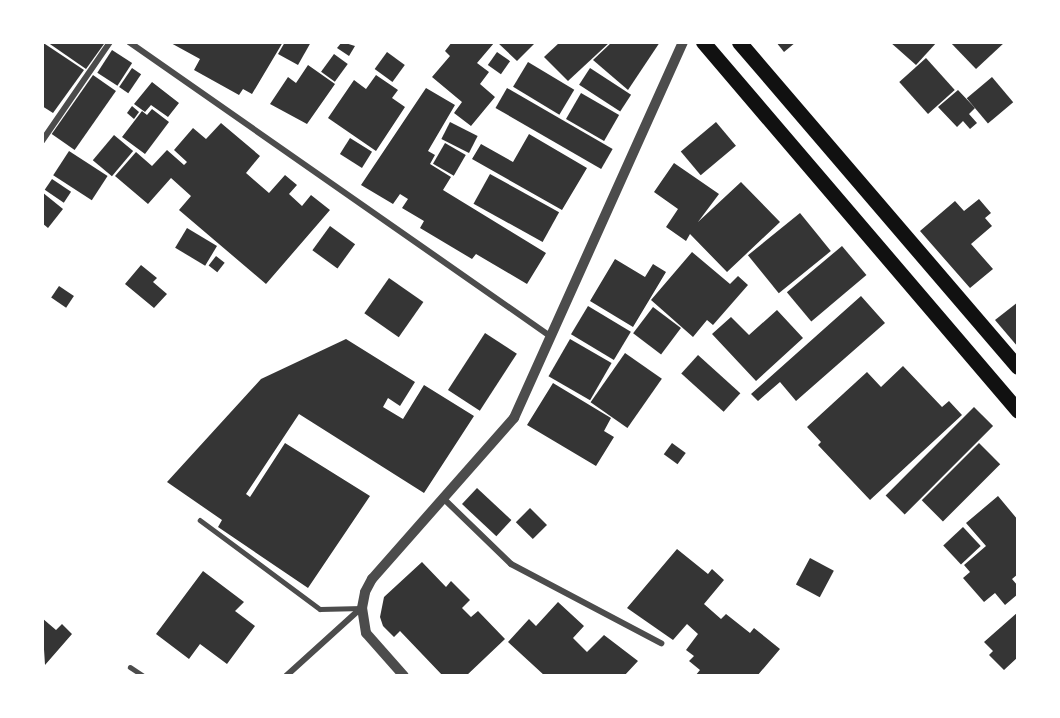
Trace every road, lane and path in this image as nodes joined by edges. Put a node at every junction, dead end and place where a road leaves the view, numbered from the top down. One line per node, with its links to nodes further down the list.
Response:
1 (110, 42): 6 (street)
2 (129, 42): 7 (street)
3 (683, 42): 7 (street)
4 (703, 42): 9 (main road)
5 (739, 42): 8 (main road)
6 (42, 141)
7 (550, 336): 10 (street)
8 (1018, 367)
9 (1018, 411)
10 (445, 500): 12 (street); 13 (street)
11 (200, 520): 12 (lane)
12 (362, 608): 16 (street); 17 (street)
13 (661, 644)
14 (130, 667): 15 (lane)
15 (144, 676)
16 (286, 676)
17 (404, 676)

